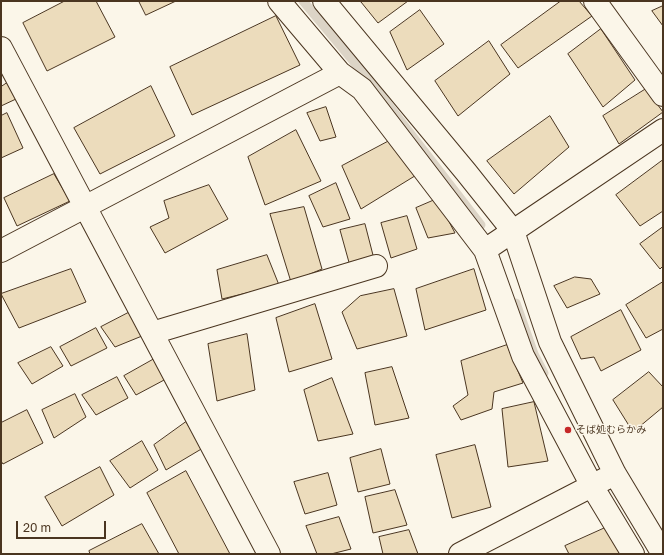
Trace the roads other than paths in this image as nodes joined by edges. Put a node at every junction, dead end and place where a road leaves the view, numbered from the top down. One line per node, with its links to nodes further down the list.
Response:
1 (278, 1): 5 (street)
2 (324, 1): 9 (street)
3 (595, 1): 6 (street)
4 (1, 48): 8 (street)
5 (340, 73): 8 (street); 10 (street)
6 (663, 95)
7 (663, 130): 9 (street)
8 (85, 207): 11 (street); 13 (street)
9 (513, 231): 10 (street); 14 (street)
10 (485, 250): 15 (street)
11 (1, 251)
12 (376, 266): 13 (street)
13 (152, 333): 16 (street)
14 (615, 474): 15 (street); 19 (street)
15 (592, 486): 17 (street); 18 (street)
16 (269, 554)
17 (460, 554)
18 (633, 554)
19 (663, 554)

